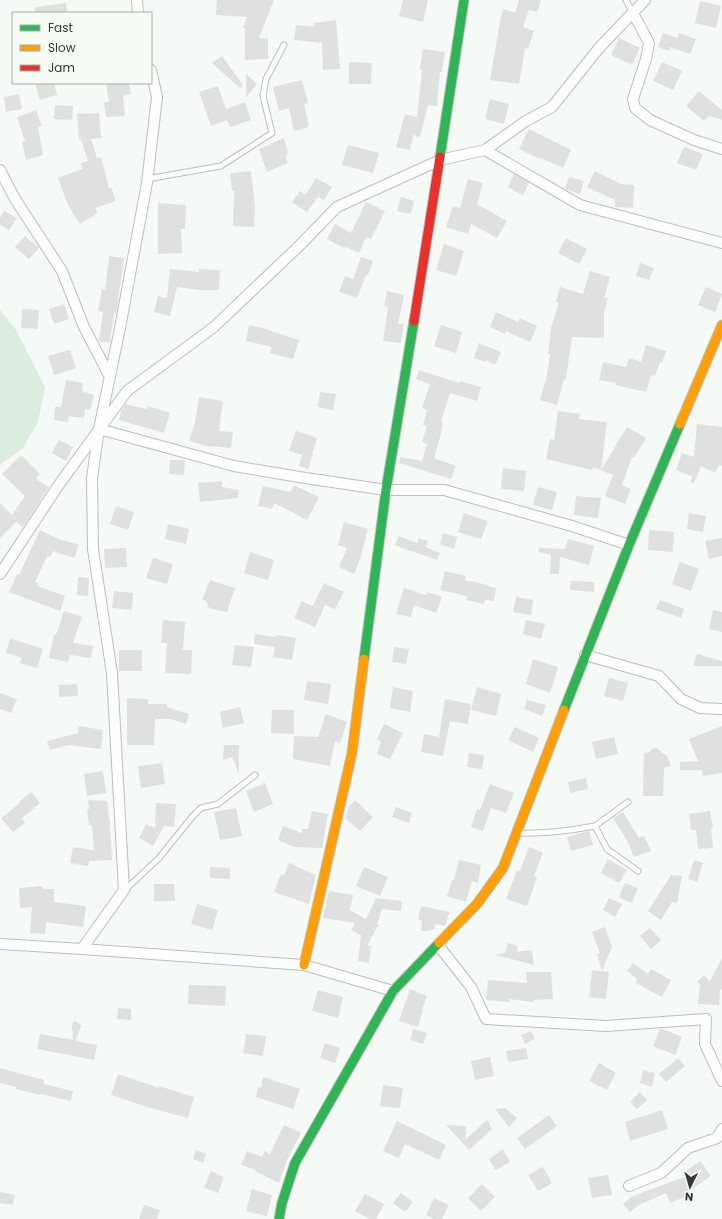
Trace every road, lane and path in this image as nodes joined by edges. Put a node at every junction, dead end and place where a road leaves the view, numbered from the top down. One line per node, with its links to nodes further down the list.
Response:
1 (137, 0): 5 (street)
2 (464, 0): 11 (street)
3 (626, 0): 6 (lane)
4 (645, 0): 6 (street)
5 (138, 12)
6 (633, 13): 9 (street); 10 (street)
7 (284, 45): 13 (lane)
8 (152, 74): 13 (street)
9 (722, 149)
10 (485, 150): 11 (street); 14 (street)
11 (440, 160): 17 (street); 18 (street)
12 (0, 170): 16 (street)
13 (147, 179): 16 (street)
14 (722, 243)
15 (722, 325): 19 (street)
16 (110, 377): 17 (street)
17 (99, 429): 18 (street); 20 (street); 28 (street)
18 (386, 490): 19 (street); 32 (street)
19 (629, 545): 21 (street)
20 (0, 574)
21 (585, 655): 22 (street); 26 (street)
22 (722, 709)
23 (255, 775): 28 (lane)
24 (628, 802): 25 (lane)
25 (595, 826): 26 (lane); 27 (lane)
26 (516, 833): 30 (street)
27 (638, 870)
28 (124, 890): 31 (street)
29 (0, 944): 31 (street)
30 (438, 945): 33 (street); 34 (street)
31 (82, 949): 32 (street)
32 (304, 966): 33 (street)
33 (393, 992): 37 (street)
34 (722, 1081)
35 (722, 1129): 36 (street)
36 (629, 1186)
37 (279, 1219)

